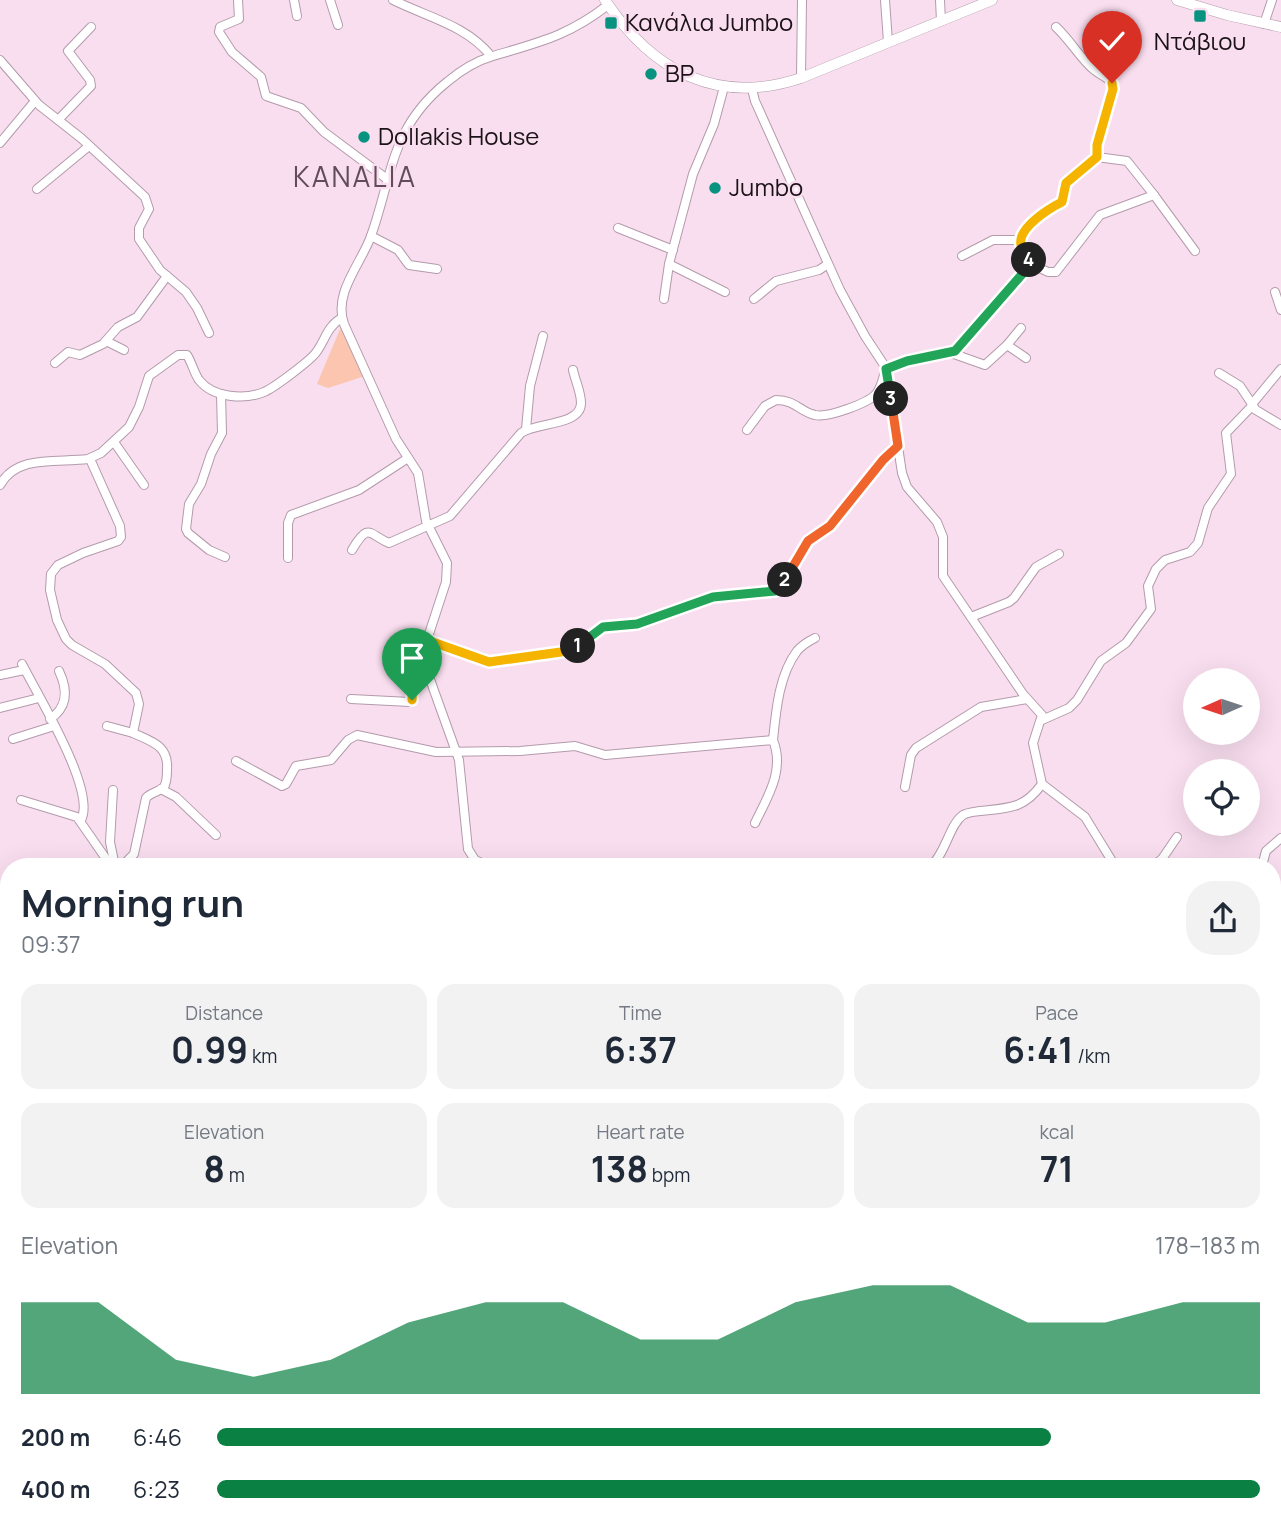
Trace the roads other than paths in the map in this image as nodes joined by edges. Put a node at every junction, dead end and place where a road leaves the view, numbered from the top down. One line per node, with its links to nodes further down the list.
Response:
1 (238, 0): 31 (street)
2 (294, 0): 13 (street)
3 (330, 0): 16 (street)
4 (393, 0): 21 (street)
5 (802, 0): 23 (street)
6 (885, 0): 20 (street)
7 (940, 0): 14 (street)
8 (992, 0): 14 (main road)
9 (1177, 0): 12 (main road)
10 (1272, 0): 15 (street)
11 (606, 2): 21 (street); 24 (main road)
12 (1194, 3): 15 (main road)
13 (297, 16)
14 (941, 21): 20 (main road)
15 (1264, 24): 19 (main road)
16 (338, 25)
17 (91, 27): 27 (street)
18 (1056, 27): 30 (street)
19 (1281, 27)
20 (888, 42): 23 (main road)
21 (491, 56): 31 (street)
22 (0, 60): 26 (street)
23 (801, 78): 25 (main road)
24 (724, 87): 25 (main road); 37 (street)
25 (752, 89): 41 (street)
26 (35, 101): 27 (street); 28 (street)
27 (58, 120): 29 (street)
28 (0, 143)
29 (89, 146): 32 (street); 44 (street)
30 (1097, 157): 33 (street); 36 (street)
31 (387, 179): 35 (street)
32 (37, 189)
33 (1154, 195): 38 (street); 42 (street)
34 (618, 228): 37 (street)
35 (371, 236): 43 (street); 50 (street)
36 (1021, 240): 39 (street); 42 (street)
37 (673, 250): 40 (street)
38 (1195, 251)
39 (962, 256)
40 (669, 264): 45 (street); 47 (street)
41 (828, 264): 48 (street); 60 (street)
42 (1031, 264): 57 (street)
43 (437, 269)
44 (167, 276): 52 (street); 54 (street)
45 (725, 292)
46 (1275, 292): 49 (street)
47 (664, 299)
48 (754, 299)
49 (1281, 310)
50 (342, 318): 64 (street); 71 (street)
51 (1021, 328): 55 (street)
52 (209, 333)
53 (542, 336): 67 (street)
54 (106, 341): 56 (street); 59 (street)
55 (1007, 345): 57 (street); 58 (street)
56 (124, 350)
57 (951, 353): 60 (street)
58 (1026, 358)
59 (55, 363)
60 (886, 369): 68 (street); 70 (street)
61 (1281, 369): 65 (street)
62 (573, 370): 67 (street)
63 (1219, 373): 65 (street)
64 (221, 394): 69 (street); 78 (street)
65 (1253, 406): 66 (street); 90 (street)
66 (1281, 425)
67 (526, 429): 75 (street)
68 (747, 430)
69 (114, 442): 72 (street); 74 (street)
70 (898, 446): 80 (street); 82 (street)
71 (408, 458): 75 (street); 79 (street)
72 (90, 459): 73 (street); 93 (street)
73 (0, 485)
74 (144, 485)
75 (428, 527): 76 (street); 82 (street)
76 (352, 550)
77 (1059, 554): 80 (street)
78 (225, 557)
79 (288, 558)
80 (971, 617): 88 (street)
81 (815, 638): 95 (street)
82 (427, 640): 83 (street)
83 (424, 653): 87 (street); 96 (street)
84 (60, 671): 91 (street)
85 (0, 675): 86 (street)
86 (39, 698): 89 (street); 91 (street)
87 (351, 699)
88 (1027, 699): 90 (street); 99 (street)
89 (0, 708)
90 (1042, 720): 98 (street)
91 (52, 722): 94 (street); 103 (street)
92 (107, 726): 93 (street)
93 (133, 733): 100 (street)
94 (13, 739)
95 (773, 740): 96 (street); 104 (street)
96 (457, 751): 97 (street); 111 (street)
97 (236, 761)
98 (1042, 784): 112 (street); 113 (street)
99 (905, 787)
100 (161, 789): 105 (street); 110 (street)
101 (113, 790): 109 (street)
102 (21, 800): 103 (street)
103 (81, 820): 108 (street)
104 (755, 823)
105 (216, 835)
106 (1177, 837): 114 (street)
107 (1281, 838): 115 (street)
108 (107, 858)
109 (112, 858)
110 (130, 858)
111 (474, 858)
112 (938, 858)
113 (1110, 858)
114 (1163, 858)
115 (1264, 858)

